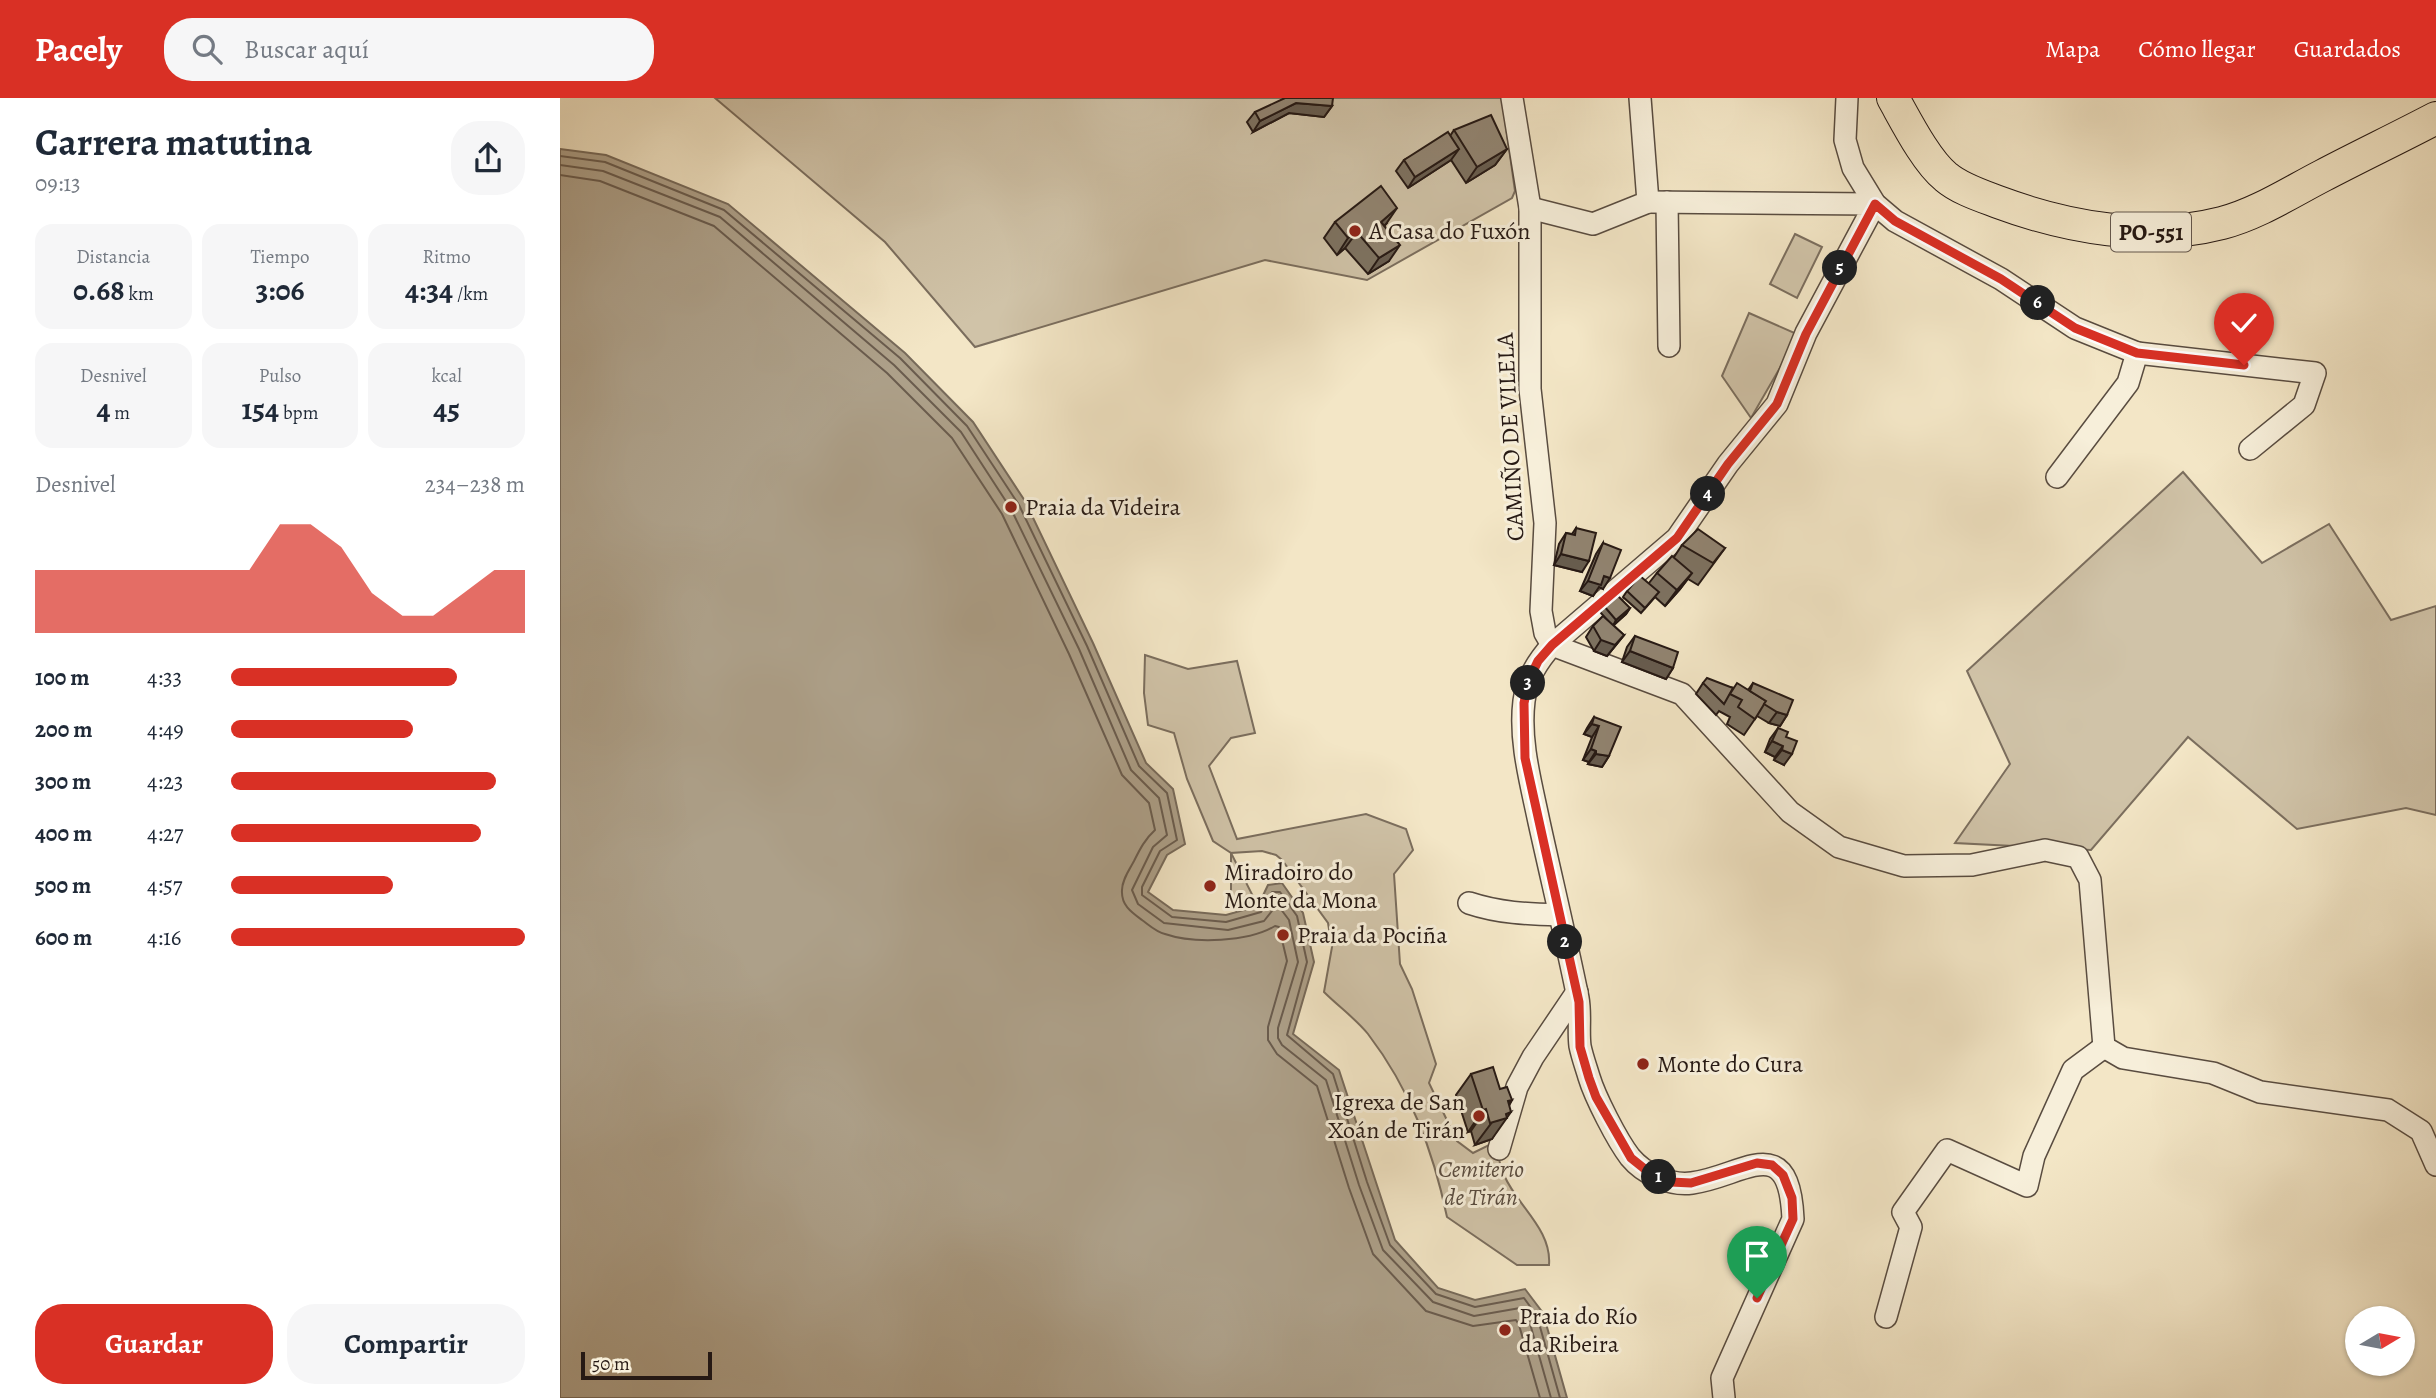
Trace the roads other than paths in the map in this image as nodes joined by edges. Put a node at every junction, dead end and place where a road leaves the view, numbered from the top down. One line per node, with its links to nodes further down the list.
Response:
1 (1512, 98): 8 (street, CAMIÑO DE VILELA)
2 (1640, 98): 6 (street)
3 (1847, 98): 7 (street)
4 (1893, 98): 5 (main road, PO-551)
5 (2436, 118)
6 (1657, 202): 7 (street); 8 (street); 9 (street)
7 (1875, 204): 10 (street); 13 (street)
8 (1530, 208): 13 (street, CAMIÑO DE VILELA)
9 (1669, 346)
10 (2137, 353): 11 (street); 12 (street)
11 (2250, 449)
12 (2057, 477)
13 (1552, 645): 15 (street); 17 (street)
14 (1469, 903): 15 (street)
15 (1559, 915): 16 (street)
16 (1577, 992): 18 (street); 21 (street)
17 (2104, 1047): 19 (street); 20 (street)
18 (1499, 1149)
19 (2436, 1165)
20 (1886, 1317)
21 (1724, 1398)

